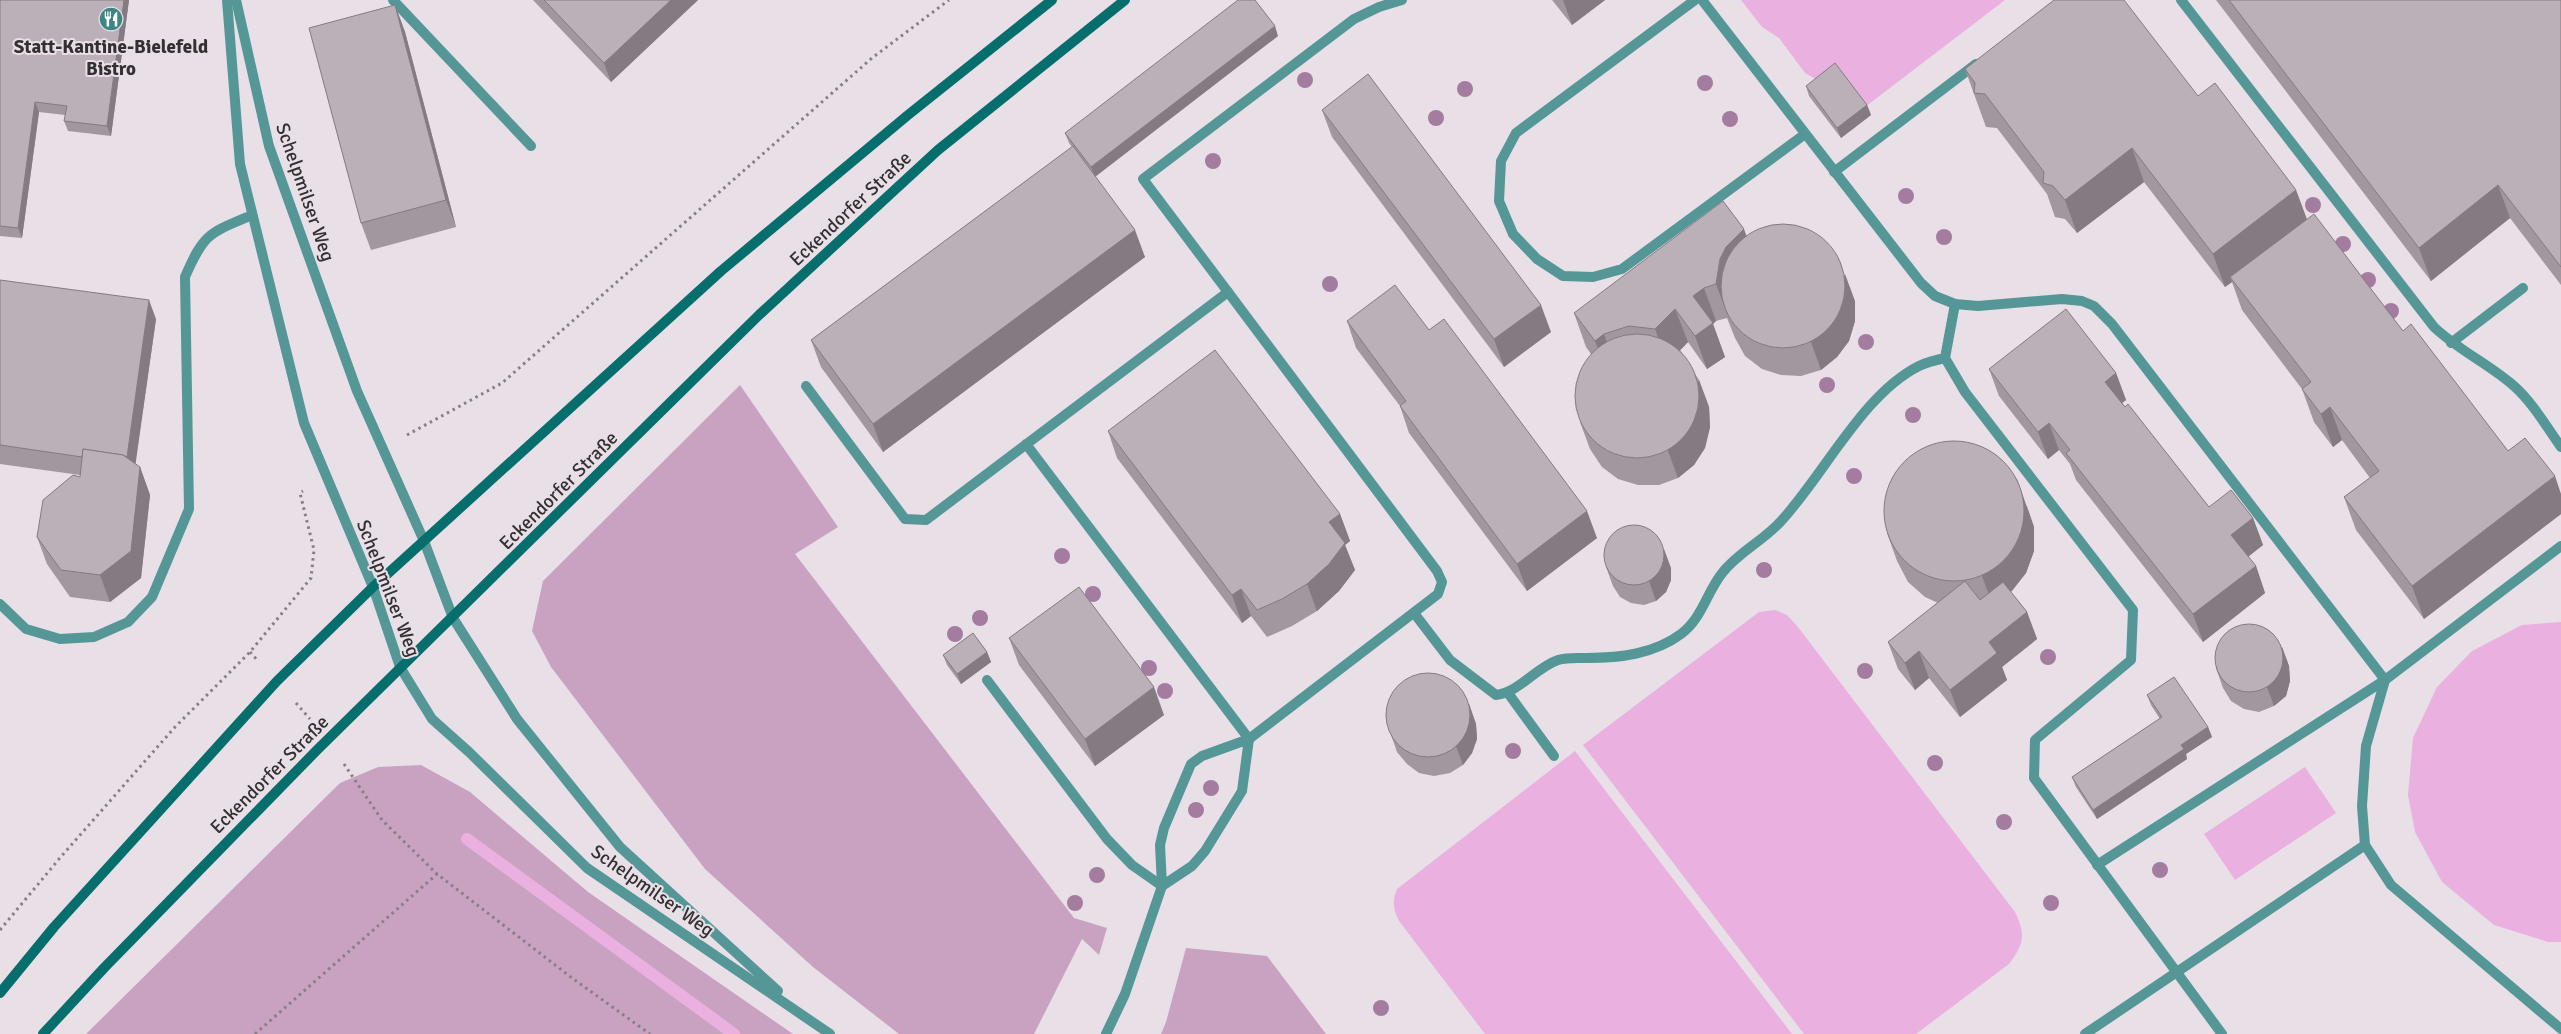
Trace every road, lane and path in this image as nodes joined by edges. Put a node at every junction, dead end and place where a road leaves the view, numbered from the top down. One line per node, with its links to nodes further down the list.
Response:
1 (227, 0): 15 (street, Schelpmilser Weg)
2 (236, 0): 24 (street, Schelpmilser Weg)
3 (393, 0): 13 (street)
4 (949, 0): 24 (path)
5 (1052, 0): 26 (main road, Eckendorfer Straße)
6 (1125, 0): 31 (main road, Eckendorfer Straße)
7 (1402, 0): 17 (street)
8 (1695, 0): 12 (street)
9 (1702, 0): 12 (street)
10 (2180, 0): 19 (street)
11 (1982, 59): 14 (street)
12 (1805, 134): 14 (street)
13 (531, 146)
14 (1834, 172): 18 (street)
15 (252, 215): 25 (street, Schelpmilser Weg); 29 (street)
16 (2522, 288): 19 (street)
17 (1228, 292): 22 (street); 30 (street)
18 (1955, 304): 20 (street); 34 (street)
19 (2451, 343): 23 (street)
20 (1945, 358): 35 (street); 39 (street)
21 (806, 386): 22 (street)
22 (1026, 444): 36 (street)
23 (2561, 447)
24 (384, 448): 26 (street, Schelpmilser Weg)
25 (326, 478): 28 (street, Schelpmilser Weg); 41 (path)
26 (424, 541): 28 (main road, Eckendorfer Straße); 31 (street, Schelpmilser Weg)
27 (2561, 546): 34 (street)
28 (373, 587): 32 (street, Schelpmilser Weg); 43 (main road, Eckendorfer Straße)
29 (0, 604)
30 (1414, 614): 35 (street); 36 (street)
31 (453, 618): 32 (main road, Eckendorfer Straße); 44 (street, Schelpmilser Weg)
32 (400, 667): 44 (street, Schelpmilser Weg); 46 (main road, Eckendorfer Straße)
33 (988, 680): 40 (street)
34 (2385, 680): 38 (street); 39 (street)
35 (1508, 694): 37 (street)
36 (1249, 739): 40 (street); 40 (street)
37 (1554, 756)
38 (2365, 845): 42 (street); 45 (street)
39 (2097, 865): 42 (street)
40 (1162, 886): 50 (street)
41 (0, 930)
42 (2176, 972): 51 (street); 52 (street)
43 (0, 993)
44 (804, 1015): 49 (street, Schelpmilser Weg)
45 (2561, 1029)
46 (43, 1034)
47 (255, 1034): 48 (path)
48 (650, 1034)
49 (830, 1034)
50 (1106, 1034)
51 (2085, 1034)
52 (2222, 1034)

